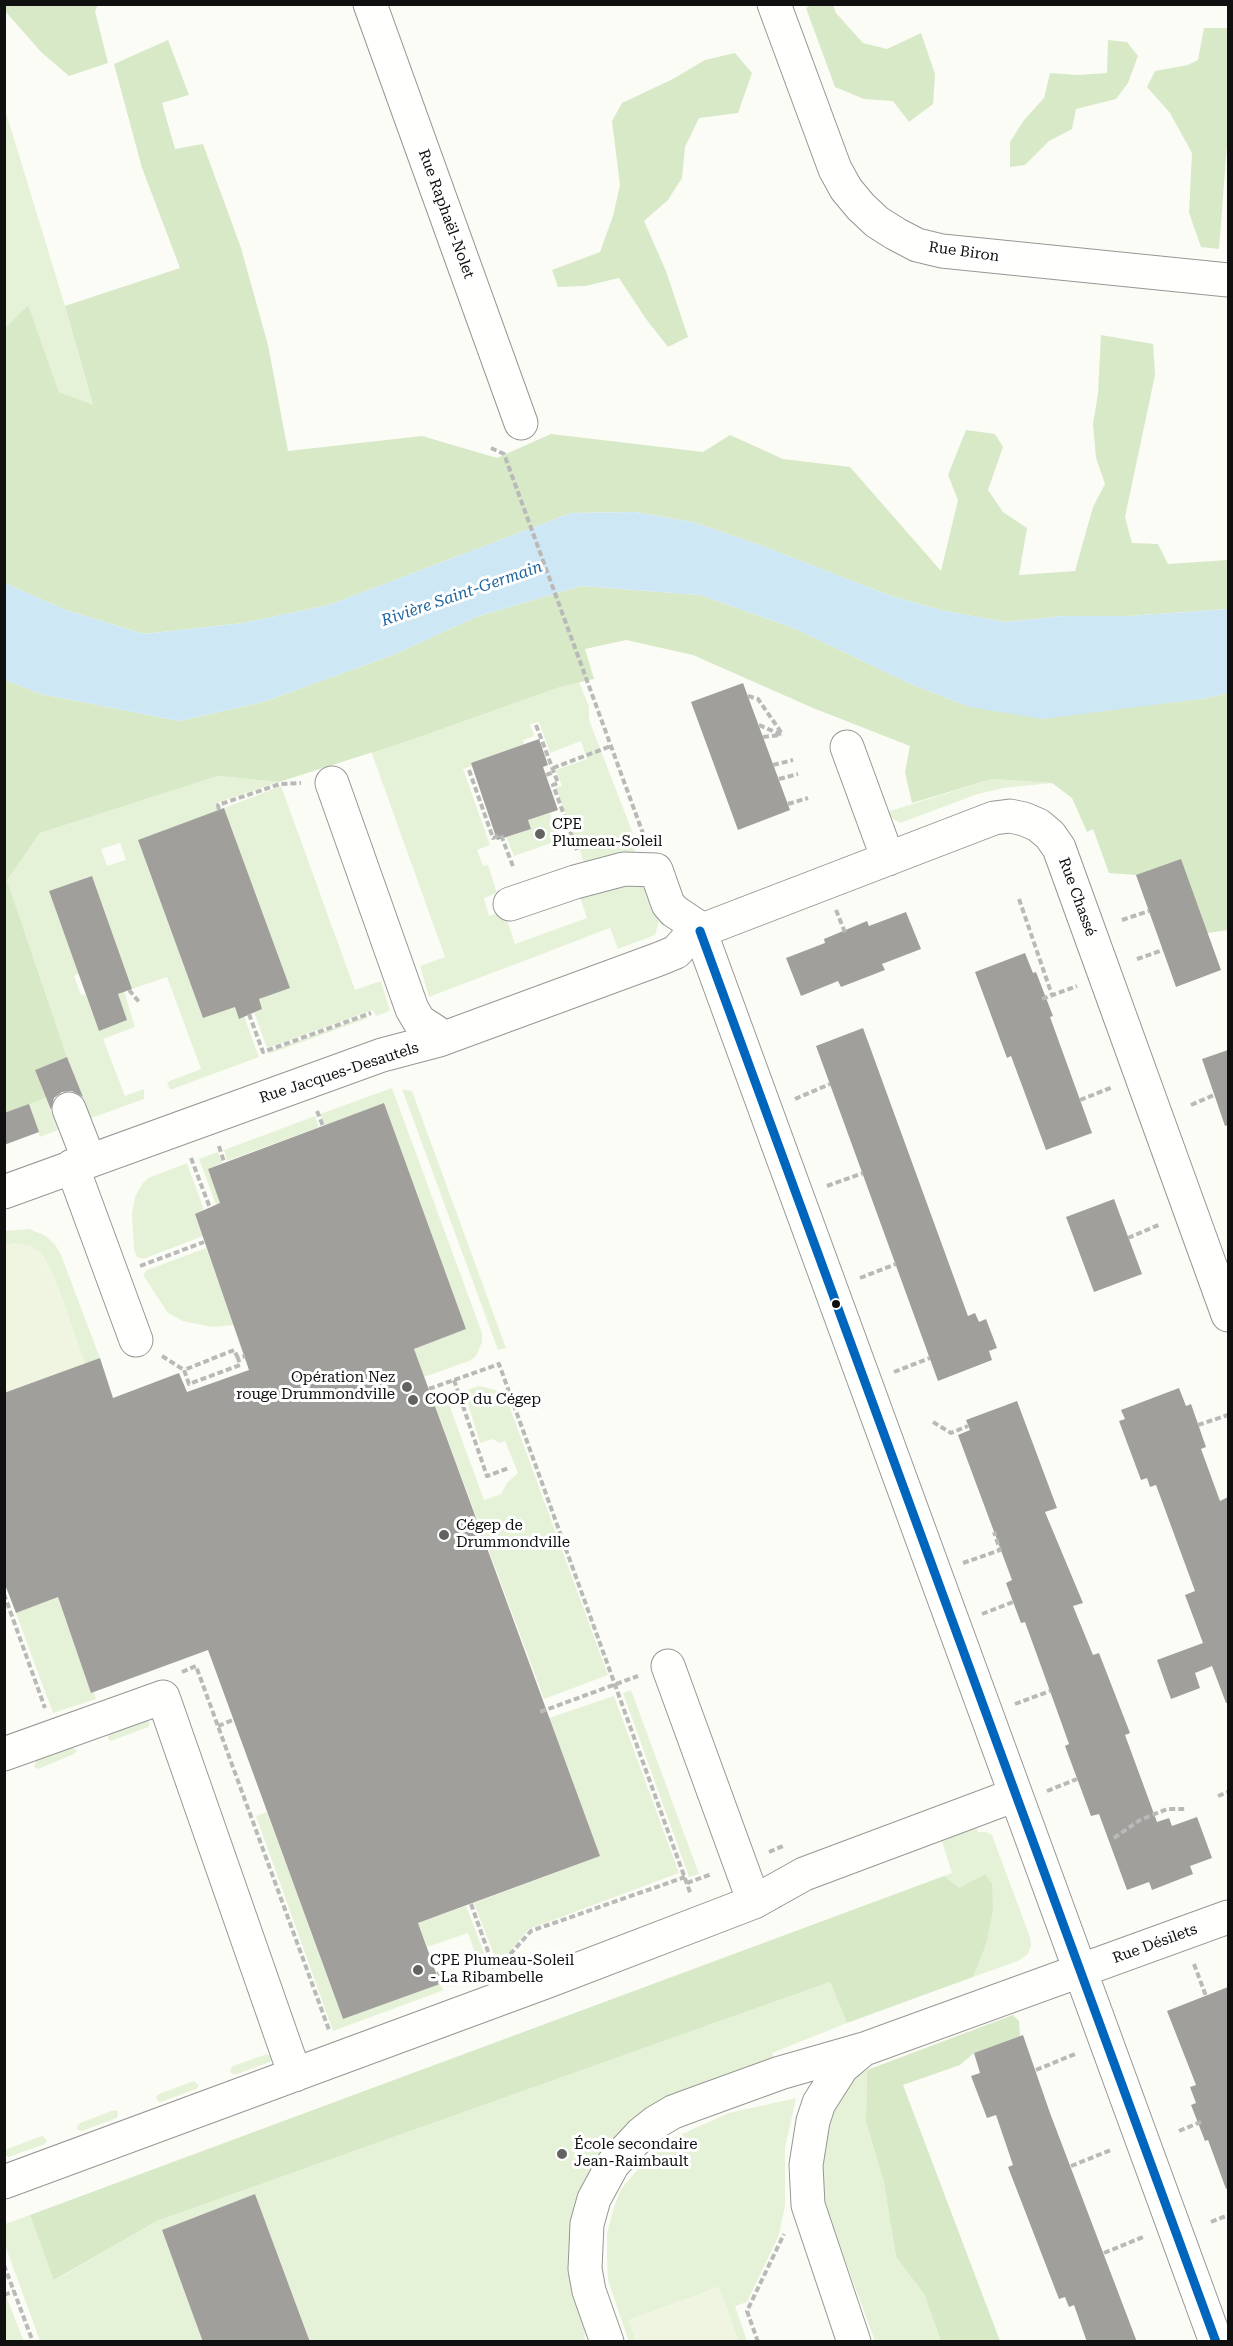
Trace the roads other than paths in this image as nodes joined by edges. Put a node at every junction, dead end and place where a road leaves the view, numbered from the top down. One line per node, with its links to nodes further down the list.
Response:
1 (370, 4): 4 (street, Rue Raphaël-Nolet)
2 (774, 4): 3 (street, Rue Biron)
3 (1228, 280)
4 (521, 423)
5 (847, 747): 7 (street)
6 (332, 783): 10 (street)
7 (888, 859): 9 (street, Rue Chassé); 14 (street, Rue Chassé)
8 (510, 904): 9 (street)
9 (700, 931): 10 (street, Rue Jacques-Desautels); 18 (street)
10 (439, 1040): 12 (street, Rue Jacques-Desautels)
11 (69, 1109): 12 (street)
12 (81, 1163): 13 (street, Rue Jacques-Desautels); 15 (street)
13 (4, 1192)
14 (1228, 1315)
15 (136, 1340)
16 (668, 1666): 19 (street)
17 (7, 1747): 23 (street)
18 (1031, 1793): 19 (street); 21 (street)
19 (754, 1902): 23 (street)
20 (1228, 1917): 21 (street, Rue Désilets)
21 (1080, 1971): 22 (street, Rue Désilets); 27 (street)
22 (867, 2048): 25 (street); 26 (street)
23 (295, 2074): 24 (street)
24 (4, 2181)
25 (607, 2342)
26 (854, 2342)
27 (1216, 2342)

